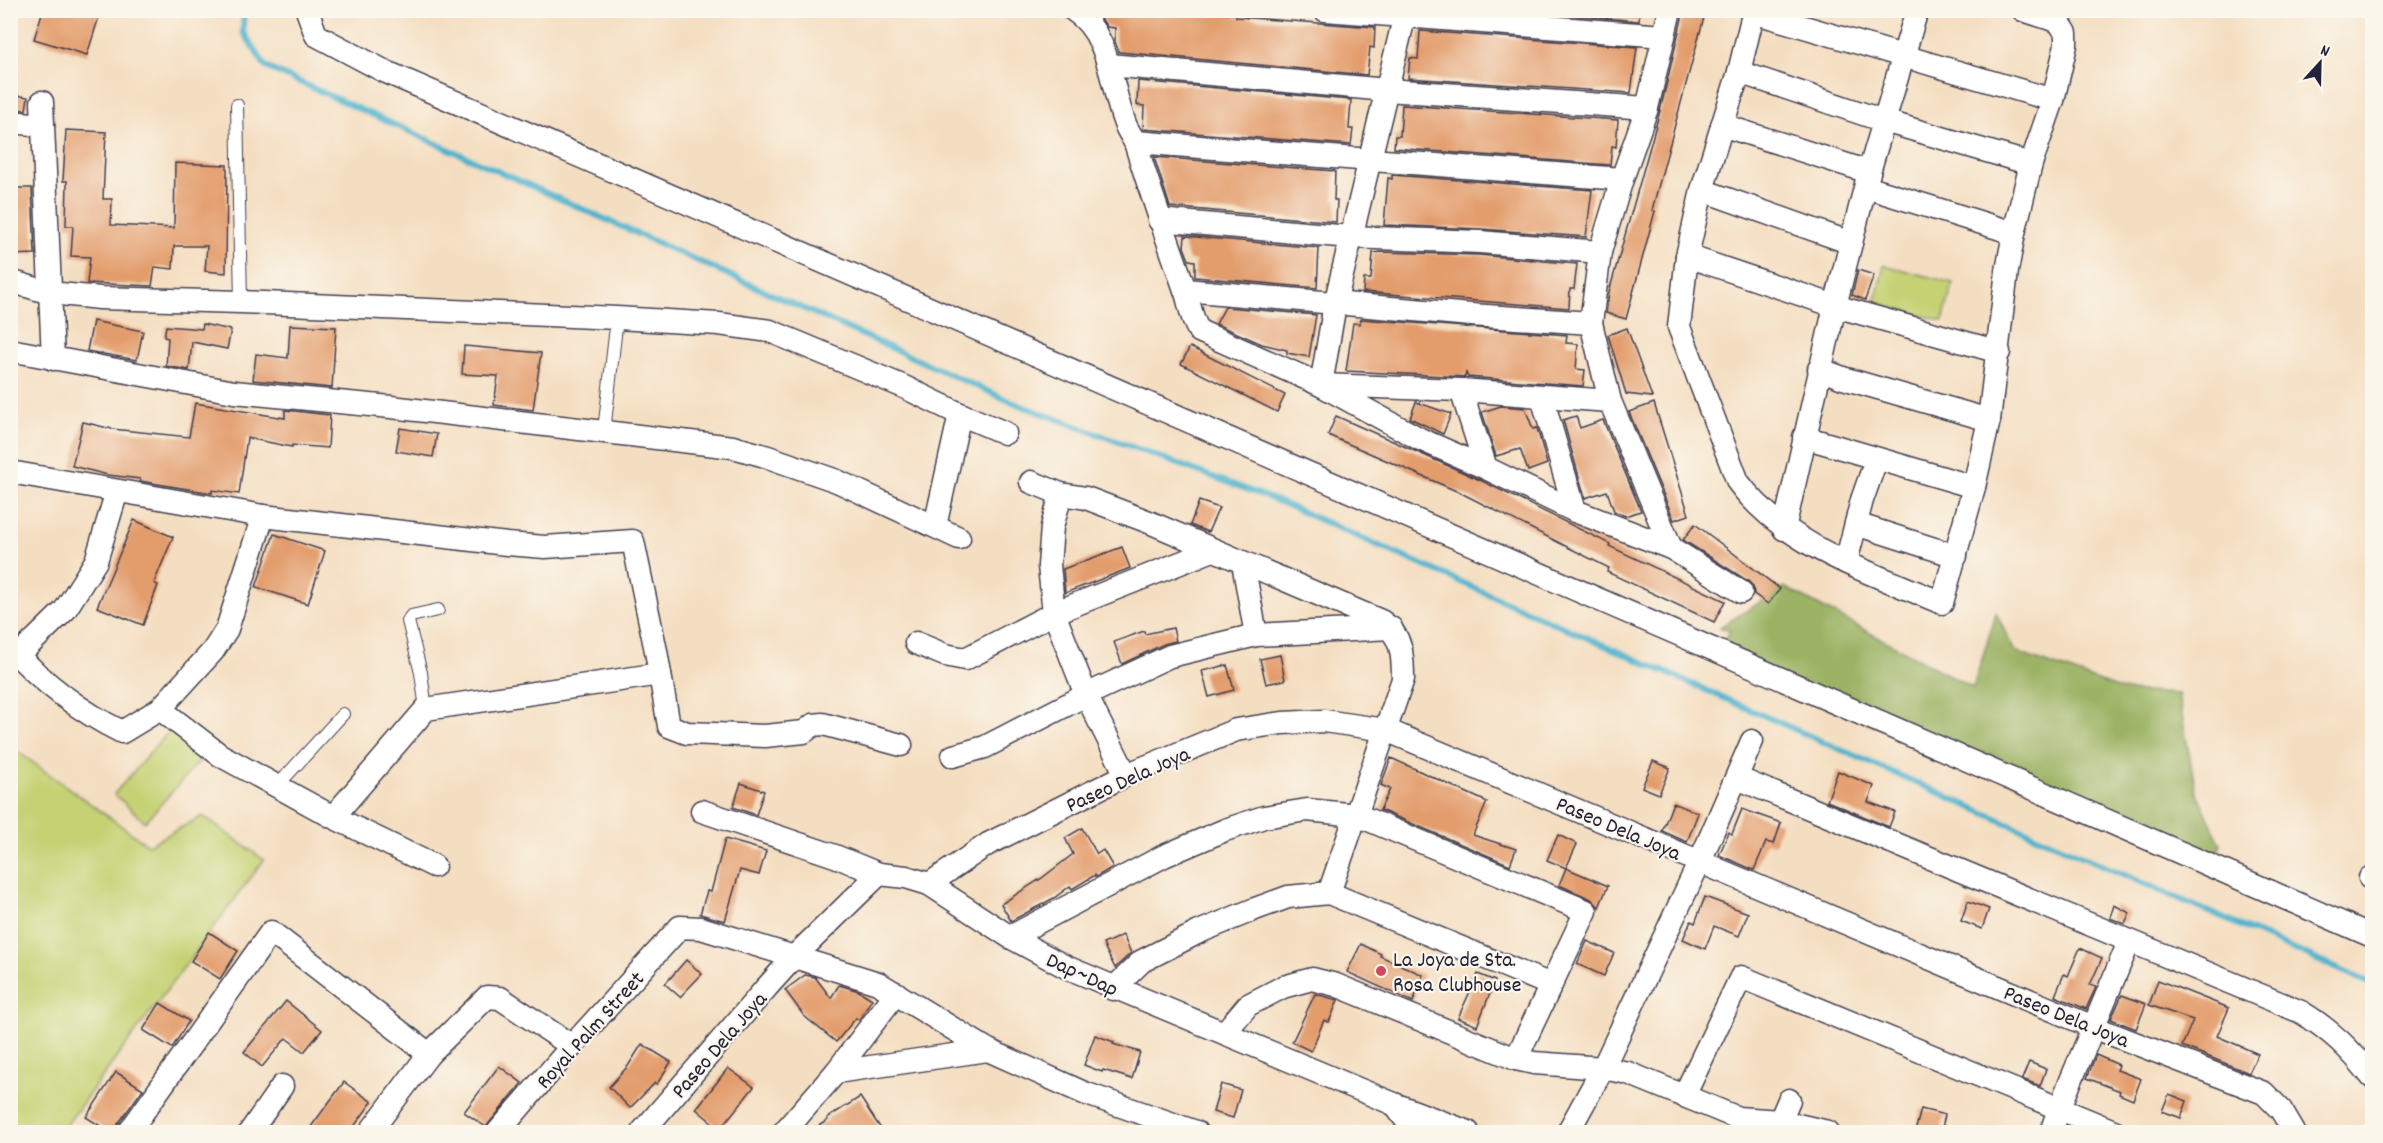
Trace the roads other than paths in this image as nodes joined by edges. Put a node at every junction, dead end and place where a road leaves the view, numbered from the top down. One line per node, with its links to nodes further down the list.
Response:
1 (307, 10): 101 (street)
2 (1073, 10): 12 (street)
3 (1325, 10): 8 (street)
4 (1670, 10): 10 (street)
5 (1917, 10): 11 (street)
6 (2023, 10): 9 (street)
7 (1754, 11): 11 (street); 13 (street)
8 (1405, 13): 10 (street); 14 (street)
9 (2052, 15): 15 (street)
10 (1664, 36): 18 (street)
11 (1902, 56): 15 (street); 19 (street)
12 (1109, 65): 14 (street); 23 (street)
13 (1739, 72): 19 (street); 22 (street)
14 (1387, 90): 18 (street); 24 (street)
15 (2053, 100): 25 (street)
16 (42, 102): 21 (street)
17 (237, 105): 38 (lane)
18 (1647, 108): 26 (street)
19 (1884, 121): 25 (street); 27 (street)
20 (10, 122): 21 (street)
21 (43, 125): 37 (street)
22 (1722, 125): 27 (street); 28 (street)
23 (1135, 142): 24 (street); 29 (street)
24 (1369, 160): 26 (street); 31 (street)
25 (2031, 164): 30 (street)
26 (1622, 179): 33 (street)
27 (1868, 180): 30 (street); 32 (street)
28 (1702, 190): 32 (street); 34 (street)
29 (1159, 220): 31 (street); 36 (street)
30 (2014, 233): 44 (street)
31 (1350, 237): 33 (street); 39 (street)
32 (1851, 243): 40 (street)
33 (1600, 252): 42 (street)
34 (1687, 256): 40 (street); 67 (street)
35 (10, 281): 37 (street)
36 (1185, 290): 39 (street); 47 (street)
37 (50, 293): 38 (street); 45 (street)
38 (241, 302): 41 (street)
39 (1335, 304): 42 (street); 47 (street)
40 (1834, 306): 44 (street); 46 (street)
41 (617, 318): 51 (street); 53 (lane)
42 (1591, 323): 50 (street)
43 (10, 350): 45 (street)
44 (1999, 352): 52 (street)
45 (53, 359): 53 (street)
46 (1819, 369): 52 (street); 55 (street)
47 (1321, 385): 48 (street); 57 (street)
48 (1461, 390): 49 (street); 57 (street)
49 (1542, 397): 50 (street); 63 (street)
50 (1611, 401): 69 (street)
51 (960, 414): 54 (street); 66 (street)
52 (1989, 420): 60 (street)
53 (604, 431): 66 (street)
54 (1005, 433)
55 (1804, 437): 56 (street); 67 (street)
56 (1876, 460): 60 (street); 65 (street)
57 (1486, 468): 63 (street)
58 (10, 472): 61 (street)
59 (1031, 483): 62 (street)
60 (1974, 487): 71 (street)
61 (117, 491): 64 (street); 80 (street)
62 (1060, 494): 70 (street); 76 (street)
63 (1575, 511): 69 (street)
64 (263, 516): 81 (street); 83 (street)
65 (1856, 524): 71 (street); 72 (street)
66 (934, 526): 68 (street)
67 (1784, 529): 72 (street)
68 (959, 538)
69 (1671, 548): 74 (street)
70 (1213, 550): 73 (street); 76 (street)
71 (1956, 556): 72 (street)
72 (1845, 562)
73 (1244, 563): 77 (street); 78 (street)
74 (1741, 592)
75 (438, 610): 84 (lane)
76 (1054, 613): 79 (street); 82 (street)
77 (1392, 628): 78 (street); 86 (street)
78 (1256, 635): 82 (street)
79 (916, 643)
80 (14, 652): 83 (street)
81 (660, 674): 84 (street); 88 (street)
82 (1086, 695): 89 (street); 90 (street)
83 (160, 709): 92 (street)
84 (426, 709): 95 (street)
85 (343, 714): 92 (lane)
86 (1386, 730): 90 (street, Paseo Dela Joya); 94 (street); 96 (street, Paseo Dela Joya)
87 (1752, 741): 91 (street)
88 (902, 745)
89 (953, 756)
90 (1126, 775): 99 (street, Paseo Dela Joya)
91 (1737, 778): 96 (street); 103 (street)
92 (277, 786): 95 (street)
93 (702, 811): 98 (street, Dap~Dap)
94 (1358, 815): 100 (street); 102 (street); 105 (street)
95 (333, 817): 97 (street)
96 (1700, 861): 108 (street, Paseo Dela Joya); 114 (street)
97 (434, 866)
98 (879, 874): 99 (street, Dap~Dap); 104 (street, Paseo Dela Joya)
99 (929, 884): 102 (street, Dap~Dap)
100 (1329, 893): 105 (street); 106 (street)
101 (2373, 936)
102 (1010, 937): 106 (street, Dap~Dap)
103 (2129, 942): 108 (street); 116 (street)
104 (795, 956): 107 (street); 110 (street, Royal Palm Street); 127 (street, Paseo Dela Joya)
105 (1551, 985): 113 (street)
106 (1113, 989): 109 (street, Dap~Dap)
107 (896, 993): 111 (street); 115 (street)
108 (2093, 1027): 121 (street); 136 (street, Paseo Dela Joya)
109 (1224, 1032): 113 (street); 120 (street, Dap~Dap)
110 (572, 1046): 112 (street); 126 (street, Royal Palm Street)
111 (988, 1050): 115 (street); 129 (street)
112 (429, 1054): 123 (street); 125 (street)
113 (1516, 1059): 114 (street)
114 (1603, 1068): 118 (street); 132 (street)
115 (836, 1072): 128 (street)
116 (2373, 1077)
117 (282, 1086): 124 (street)
118 (1684, 1096): 121 (street); 122 (street)
119 (1789, 1100): 122 (street)
120 (1394, 1104): 130 (street); 131 (street, Dap~Dap)
121 (2059, 1109): 134 (street); 135 (street)
122 (1780, 1121): 133 (street)
123 (129, 1132)
124 (250, 1132)
125 (370, 1132)
126 (498, 1132)
127 (642, 1132)
128 (784, 1132)
129 (1196, 1132)
130 (1415, 1132)
131 (1468, 1132)
132 (1568, 1132)
133 (1828, 1132)
134 (2051, 1132)
135 (2116, 1132)
136 (2294, 1132)

